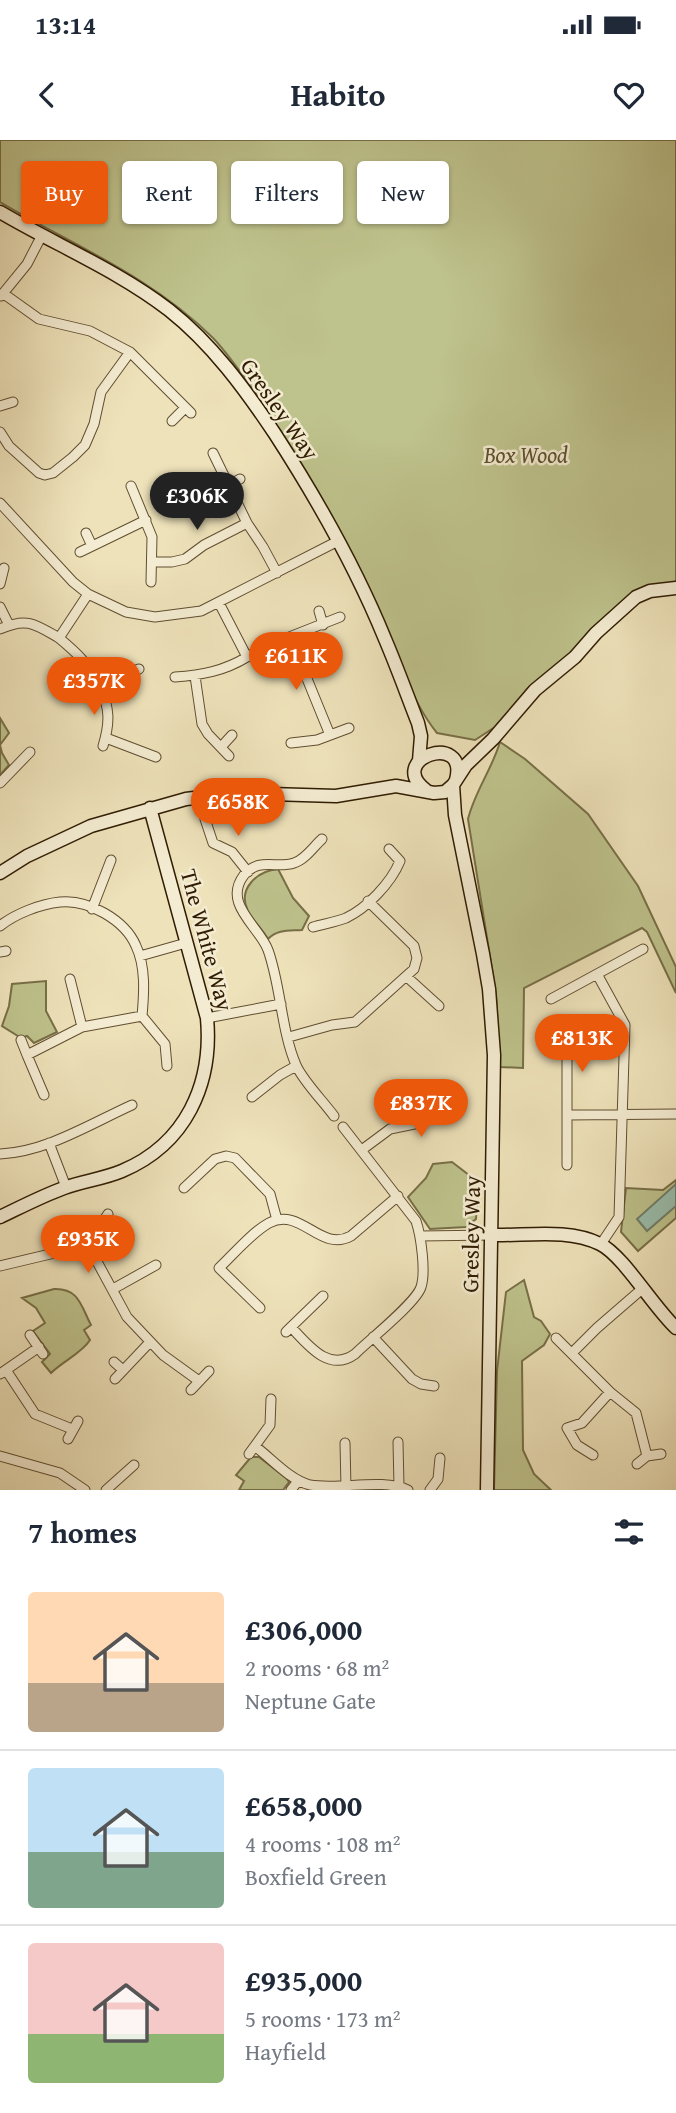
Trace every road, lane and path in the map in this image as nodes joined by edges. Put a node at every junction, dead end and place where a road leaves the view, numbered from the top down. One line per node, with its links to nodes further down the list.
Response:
1 (0, 212): 2 (street, Gresley Way)
2 (42, 235): 3 (street); 17 (street, Gresley Way)
3 (2, 295): 4 (street)
4 (130, 352): 7 (street); 8 (street)
5 (13, 402): 6 (street)
6 (0, 406)
7 (172, 421)
8 (0, 432)
9 (213, 453): 11 (street)
10 (240, 479): 11 (street)
11 (229, 485): 15 (street)
12 (131, 486): 14 (street)
13 (0, 503): 26 (street)
14 (146, 520): 18 (street); 20 (street)
15 (247, 523): 20 (street); 22 (street)
16 (86, 533): 18 (street)
17 (338, 541): 22 (street); 40 (street, Gresley Way)
18 (92, 546): 19 (street)
19 (80, 552)
20 (152, 562): 23 (street)
21 (5, 568): 24 (street)
22 (277, 573): 27 (street)
23 (151, 582)
24 (0, 584)
25 (676, 589): 46 (street)
26 (88, 594): 27 (street); 34 (street)
27 (219, 603): 35 (street)
28 (0, 607): 32 (street)
29 (318, 611): 31 (street)
30 (340, 617): 31 (street)
31 (323, 625): 33 (street)
32 (4, 627): 34 (street)
33 (290, 637): 35 (street); 43 (street)
34 (59, 638): 39 (street)
35 (247, 657): 37 (street)
36 (139, 669): 39 (street)
37 (195, 676): 38 (street); 45 (street)
38 (175, 677)
39 (100, 687): 50 (street)
40 (418, 723): 48 (street, Gresley Way); 51 (street, Gresley Way)
41 (349, 728): 43 (street)
42 (232, 735): 45 (street)
43 (330, 736): 44 (street)
44 (291, 743)
45 (221, 747): 49 (street)
46 (478, 751): 48 (street); 53 (street)
47 (30, 752): 52 (street)
48 (446, 754): 51 (street); 53 (street)
49 (229, 756)
50 (156, 757)
51 (418, 764): 54 (street); 55 (street)
52 (0, 782)
53 (454, 783): 55 (street); 57 (street, Gresley Way)
54 (396, 786): 55 (street); 56 (street)
55 (431, 792): 57 (street)
56 (150, 808): 63 (street); 68 (street, The White Way)
57 (455, 815): 105 (street, Gresley Way)
58 (205, 819): 62 (street)
59 (322, 839): 62 (street)
60 (389, 849): 64 (street)
61 (111, 860): 65 (street)
62 (248, 872): 75 (street)
63 (0, 873)
64 (368, 901): 67 (street); 72 (street)
65 (92, 909): 66 (street); 70 (street)
66 (0, 926)
67 (313, 927)
68 (186, 943): 70 (street); 78 (street, The White Way)
69 (643, 949): 71 (street)
70 (140, 956): 77 (street)
71 (597, 974): 74 (street); 92 (street)
72 (407, 977): 76 (street); 81 (street)
73 (70, 979): 79 (street)
74 (551, 999)
75 (281, 1004): 78 (street); 81 (street)
76 (439, 1006)
77 (142, 1016): 79 (street); 84 (street)
78 (207, 1018): 99 (street, The White Way)
79 (82, 1027): 83 (street)
80 (567, 1035): 91 (street)
81 (289, 1037): 85 (street)
82 (21, 1040): 83 (street)
83 (27, 1055): 87 (street)
84 (167, 1066)
85 (296, 1066): 88 (street); 93 (street)
86 (449, 1093): 96 (street)
87 (44, 1095)
88 (252, 1097)
89 (132, 1105): 95 (street)
90 (676, 1114): 92 (street)
91 (567, 1115): 92 (street); 98 (street)
92 (624, 1115): 107 (street)
93 (334, 1116)
94 (343, 1127): 96 (street)
95 (49, 1143): 97 (street); 99 (street)
96 (363, 1149): 101 (street)
97 (0, 1154)
98 (567, 1165)
99 (66, 1187): 103 (street, The White Way)
100 (184, 1188): 104 (street)
101 (398, 1196): 104 (street); 106 (street)
102 (108, 1214): 108 (street)
103 (0, 1216)
104 (277, 1220): 116 (street)
105 (492, 1235): 106 (street); 107 (street); 151 (street, Gresley Way)
106 (420, 1236): 119 (street)
107 (601, 1244): 114 (street)
108 (88, 1245): 111 (street); 113 (street)
109 (141, 1261): 112 (street)
110 (156, 1265): 112 (street)
111 (0, 1266)
112 (146, 1270): 113 (street)
113 (113, 1289): 121 (street)
114 (642, 1289): 117 (street); 122 (street)
115 (323, 1296): 119 (street)
116 (260, 1308)
117 (676, 1328)
118 (30, 1335): 126 (street)
119 (373, 1337): 129 (street)
120 (556, 1338): 122 (street)
121 (150, 1342): 124 (street); 128 (street)
122 (572, 1353): 131 (street)
123 (114, 1362): 124 (street)
124 (123, 1370): 127 (street)
125 (209, 1371): 128 (street)
126 (3, 1372): 133 (street)
127 (115, 1379)
128 (199, 1381): 130 (street)
129 (434, 1386)
130 (191, 1390)
131 (610, 1392): 137 (street); 139 (street)
132 (271, 1399): 143 (street)
133 (68, 1439)
134 (398, 1442): 145 (street)
135 (345, 1443): 144 (street)
136 (661, 1454): 139 (street)
137 (593, 1455)
138 (0, 1456): 147 (street)
139 (647, 1456): 141 (street)
140 (440, 1458): 150 (street)
141 (636, 1464)
142 (134, 1465): 148 (street)
143 (298, 1481): 144 (street); 149 (street)
144 (346, 1488): 146 (street)
145 (403, 1488): 146 (street)
146 (360, 1489)
147 (85, 1490)
148 (106, 1490)
149 (291, 1490)
150 (430, 1490)
151 (487, 1490)

